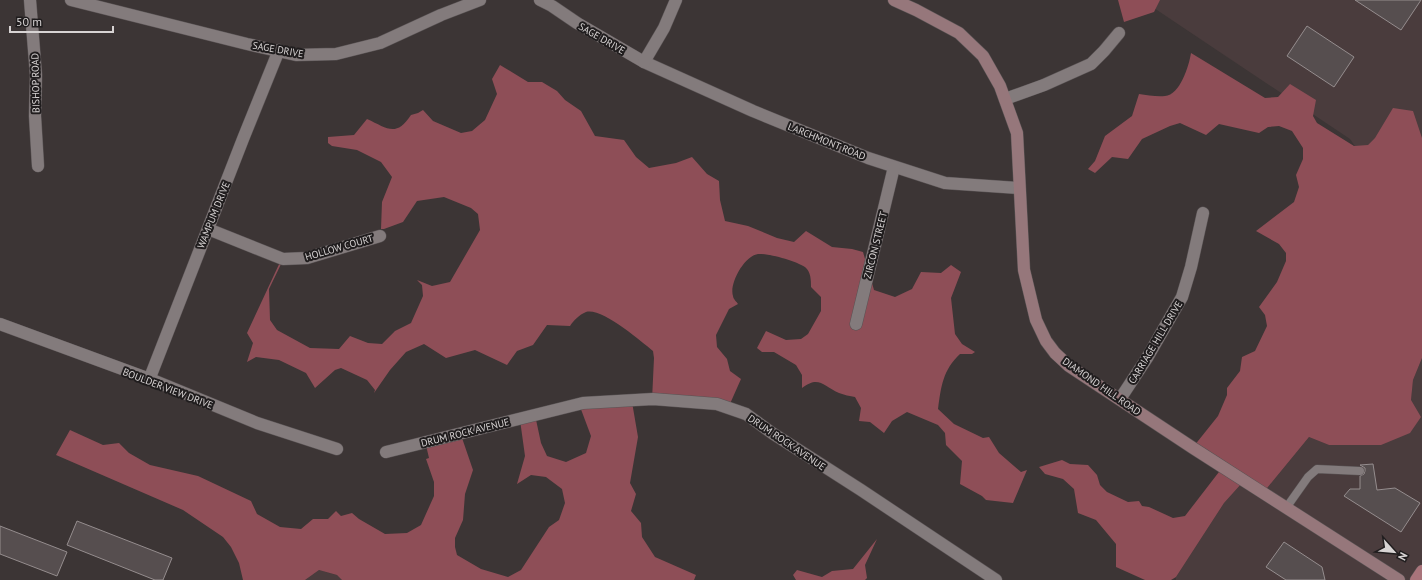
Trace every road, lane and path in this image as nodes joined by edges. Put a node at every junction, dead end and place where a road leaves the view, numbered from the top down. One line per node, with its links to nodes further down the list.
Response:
1 (30, 0): 11 (street, BISHOP ROAD)
2 (71, 0): 8 (street, SAGE DRIVE)
3 (480, 0): 8 (street, SAGE DRIVE)
4 (540, 0): 9 (street, SAGE DRIVE)
5 (676, 0): 9 (street)
6 (894, 0): 10 (street, DIAMOND HILL ROAD)
7 (1119, 33): 10 (street)
8 (279, 50): 15 (street, WAMPUM DRIVE)
9 (644, 62): 12 (street, LARCHMONT ROAD)
10 (1005, 99): 13 (street, DIAMOND HILL ROAD)
11 (38, 166)
12 (894, 167): 13 (street, LARCHMONT ROAD); 18 (street, ZIRCON STREET)
13 (1019, 188): 20 (street, DIAMOND HILL ROAD)
14 (1203, 213): 20 (street, CARRIAGE HILL DRIVE)
15 (208, 229): 16 (street, HOLLOW COURT); 19 (street, WAMPUM DRIVE)
16 (380, 236)
17 (0, 324): 19 (street, BOULDER VIEW DRIVE)
18 (856, 324)
19 (149, 380): 21 (street, BOULDER VIEW DRIVE)
20 (1120, 399): 24 (street, DIAMOND HILL ROAD)
21 (337, 449)
22 (386, 452): 26 (street, DRUM ROCK AVENUE)
23 (1360, 472): 24 (lane)
24 (1286, 508): 27 (street, DIAMOND HILL ROAD)
25 (1422, 571): 28 (main road)
26 (996, 580)
27 (1399, 580)
28 (1416, 580)

